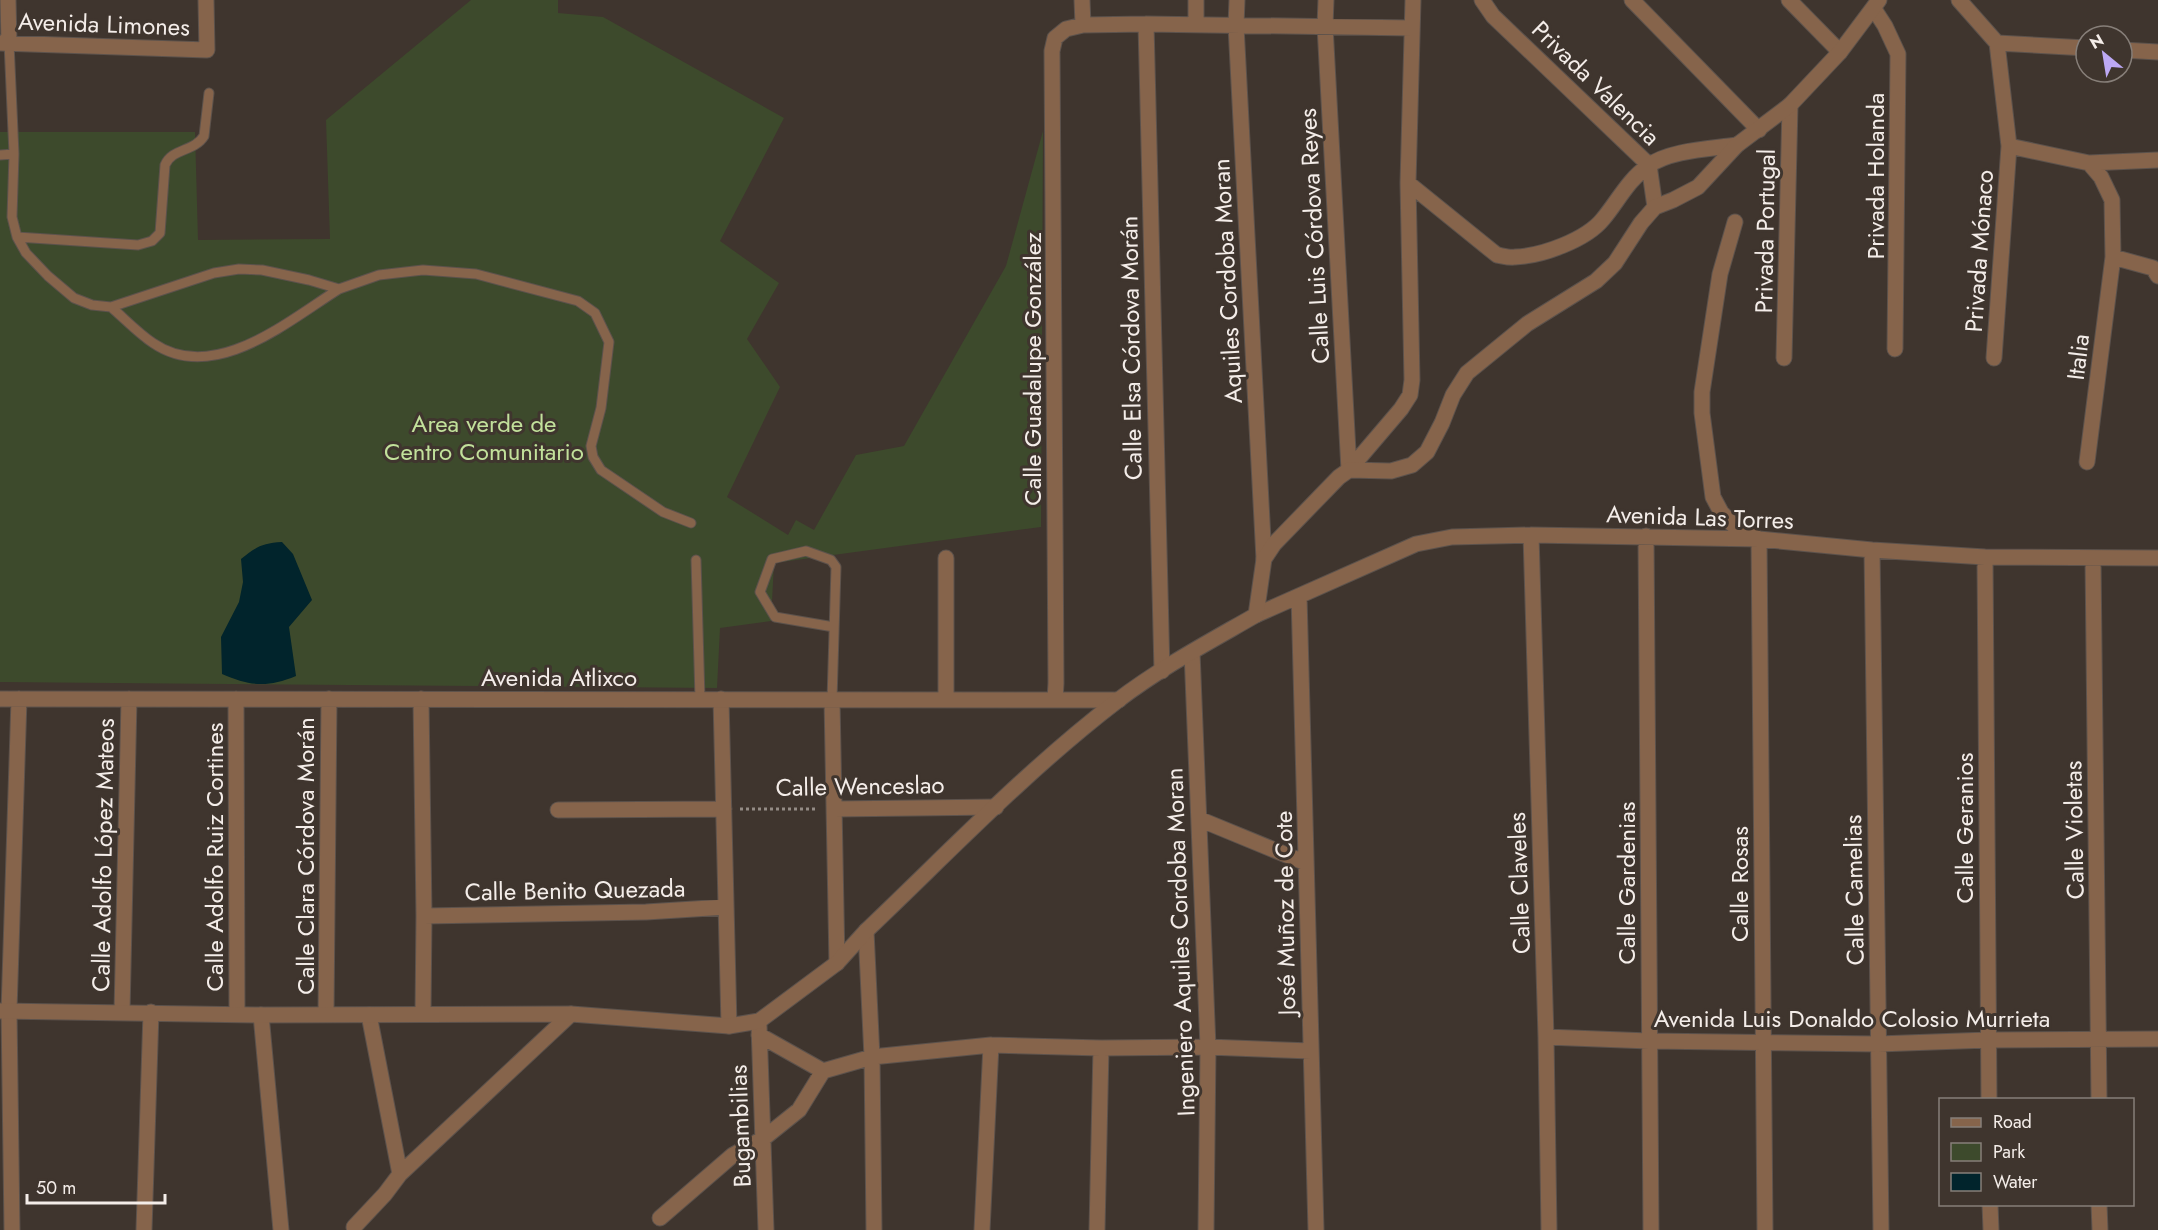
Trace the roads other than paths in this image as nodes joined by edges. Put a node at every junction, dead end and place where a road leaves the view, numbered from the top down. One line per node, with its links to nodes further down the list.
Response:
1 (8, 0): 19 (street)
2 (206, 0): 19 (street, Avenida Limones)
3 (1082, 0): 14 (street)
4 (1196, 0): 15 (street)
5 (1237, 0): 16 (street, Aquiles Cordoba Moran)
6 (1326, 0): 17 (street, Calle Luis Córdova Reyes)
7 (1413, 0): 18 (street)
8 (1632, 0): 27 (street)
9 (1789, 0): 23 (street)
10 (1959, 0): 20 (street)
11 (1482, 2): 34 (street, Privada Valencia)
12 (1876, 5): 23 (street); 45 (street, Privada Holanda)
13 (1146, 24): 14 (street); 15 (street); 65 (street, Calle Elsa Córdova Morán)
14 (1083, 25): 76 (street, Calle Guadalupe González)
15 (1196, 25): 16 (street)
16 (1236, 26): 17 (street); 58 (street, Aquiles Cordoba Moran)
17 (1325, 26): 18 (street); 49 (street, Calle Luis Córdova Reyes)
18 (1412, 28): 37 (street)
19 (4, 43): 30 (lane)
20 (1997, 43): 21 (street); 29 (street, Privada Mónaco)
21 (2074, 47)
22 (2134, 51): 24 (street)
23 (1840, 52): 26 (street)
24 (2158, 52)
25 (209, 93): 40 (lane)
26 (1790, 105): 27 (street); 46 (street, Privada Portugal)
27 (1759, 130): 28 (street)
28 (1737, 145): 34 (street); 38 (street)
29 (2009, 146): 33 (street); 47 (street, Privada Mónaco)
30 (14, 154): 31 (lane); 36 (lane)
31 (0, 155)
32 (2158, 160): 33 (street)
33 (2089, 163): 41 (street, Italia)
34 (1649, 165): 37 (street); 38 (street, Privada Valencia)
35 (0, 183): 36 (lane)
36 (12, 183): 40 (lane)
37 (1408, 183): 49 (street)
38 (1655, 207): 49 (street)
39 (1735, 222): 53 (street)
40 (17, 237): 44 (lane)
41 (2114, 257): 42 (street); 48 (street, Italia)
42 (2156, 270)
43 (339, 289): 44 (lane); 44 (lane); 50 (lane)
44 (111, 307)
45 (1895, 349)
46 (1784, 358)
47 (1994, 358)
48 (2087, 462)
49 (1349, 470): 58 (street)
50 (692, 523)
51 (1531, 535): 52 (street, Avenida Las Torres); 61 (street, Avenida Las Torres); 99 (street, Calle Claveles)
52 (1646, 536): 53 (street, Avenida Las Torres); 103 (street, Calle Gardenias)
53 (1759, 539): 54 (street, Avenida Las Torres); 104 (street, Calle Rosas)
54 (1872, 550): 55 (street, Avenida Las Torres); 105 (street, Calle Camelias)
55 (1985, 557): 59 (street, Avenida Las Torres); 101 (street, Calle Geranios)
56 (946, 558): 75 (street)
57 (2158, 558): 59 (street, Avenida Las Torres)
58 (1264, 559): 62 (street, Aquiles Cordoba Moran)
59 (2093, 559): 102 (street, Calle Violetas)
60 (696, 560): 72 (lane)
61 (1299, 596): 62 (street, Avenida Las Torres); 83 (street, José Muñoz de Cote)
62 (1256, 615): 64 (street, Avenida Las Torres)
63 (834, 627): 63 (lane); 74 (lane)
64 (1192, 652): 65 (street, Avenida Las Torres); 82 (street, Ingeniero Aquiles Cordoba Moran)
65 (1162, 671): 77 (street, Avenida Las Torres)
66 (0, 699): 67 (street, Avenida Atlixco)
67 (20, 699): 68 (street, Avenida Atlixco); 88 (street)
68 (129, 699): 69 (street, Avenida Atlixco); 89 (street, Calle Adolfo López Mateos)
69 (236, 699): 70 (street, Avenida Atlixco); 91 (street, Calle Adolfo Ruiz Cortines)
70 (328, 699): 71 (street, Avenida Atlixco); 92 (street, Calle Clara Córdova Morán)
71 (421, 699): 72 (street, Avenida Atlixco); 85 (street)
72 (700, 699): 73 (street, Avenida Atlixco)
73 (721, 699): 74 (street, Avenida Atlixco); 79 (street)
74 (832, 700): 75 (street, Avenida Atlixco); 80 (street)
75 (946, 700): 76 (street, Avenida Atlixco)
76 (1055, 700): 77 (street, Avenida Atlixco)
77 (1119, 700): 78 (street, Avenida Las Torres)
78 (996, 807): 80 (street, Calle Wenceslao); 86 (street, Avenida Las Torres)
79 (724, 809): 81 (street); 84 (street)
80 (834, 809): 87 (street)
81 (558, 810)
82 (1199, 819): 83 (street); 107 (street, Ingeniero Aquiles Cordoba Moran)
83 (1306, 863): 109 (street, José Muñoz de Cote)
84 (726, 908): 85 (street, Calle Benito Quezada); 97 (street)
85 (424, 916): 93 (street)
86 (866, 931): 87 (street, Avenida Las Torres); 110 (street)
87 (837, 963): 98 (street, Avenida Las Torres)
88 (5, 1011): 89 (street); 114 (street)
89 (122, 1011): 90 (street)
90 (151, 1012): 91 (street); 122 (street)
91 (237, 1014): 95 (street)
92 (326, 1014): 95 (street); 96 (street)
93 (423, 1014): 94 (street); 96 (street)
94 (571, 1014): 97 (street); 116 (street)
95 (261, 1015): 123 (street)
96 (369, 1015): 116 (street)
97 (729, 1026): 98 (street)
98 (759, 1028): 111 (street); 115 (street, Bugambilias)
99 (1546, 1037): 103 (street, Avenida Luis Donaldo Colosio Murrieta); 130 (street, Calle Claveles)
100 (2158, 1039): 102 (street, Avenida Luis Donaldo Colosio Murrieta)
101 (1988, 1040): 102 (street, Avenida Luis Donaldo Colosio Murrieta); 105 (street, Avenida Luis Donaldo Colosio Murrieta); 112 (street, Calle Geranios)
102 (2099, 1040): 113 (street, Calle Violetas)
103 (1649, 1041): 104 (street, Avenida Luis Donaldo Colosio Murrieta); 131 (street, Calle Gardenias)
104 (1763, 1042): 105 (street, Avenida Luis Donaldo Colosio Murrieta); 132 (street, Calle Rosas)
105 (1878, 1044): 133 (street, Calle Camelias)
106 (991, 1045): 108 (street); 110 (street); 126 (street)
107 (1208, 1047): 108 (street); 109 (street); 128 (street, Ingeniero Aquiles Cordoba Moran)
108 (1101, 1048): 127 (street)
109 (1311, 1050): 129 (street, José Muñoz de Cote)
110 (872, 1057): 111 (street); 125 (street)
111 (823, 1071): 115 (street)
112 (1989, 1098)
113 (2099, 1098)
114 (5, 1118): 120 (street)
115 (764, 1138): 119 (street); 124 (street, Bugambilias)
116 (400, 1174): 121 (street)
117 (1990, 1206): 134 (street)
118 (2099, 1206): 135 (street)
119 (660, 1218)
120 (8, 1226)
121 (354, 1227)
122 (144, 1230)
123 (281, 1230)
124 (766, 1230)
125 (874, 1230)
126 (982, 1230)
127 (1097, 1230)
128 (1206, 1230)
129 (1316, 1230)
130 (1549, 1230)
131 (1652, 1230)
132 (1765, 1230)
133 (1881, 1230)
134 (1991, 1230)
135 (2100, 1230)

